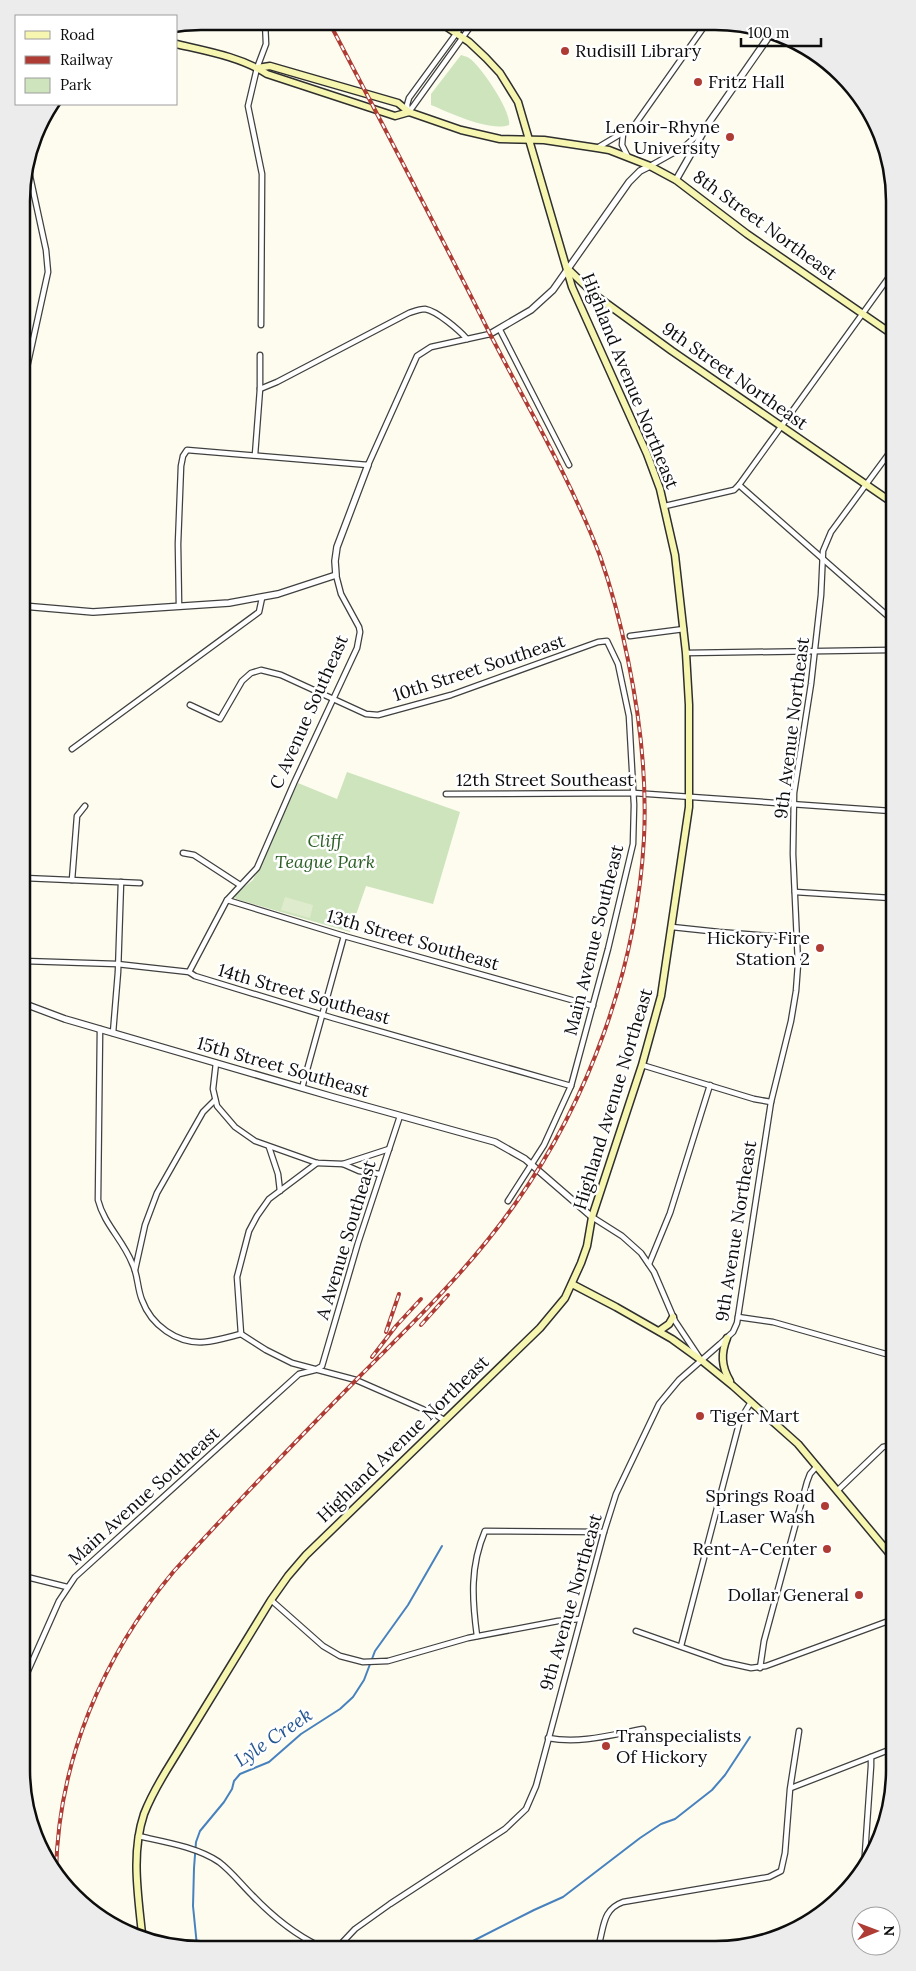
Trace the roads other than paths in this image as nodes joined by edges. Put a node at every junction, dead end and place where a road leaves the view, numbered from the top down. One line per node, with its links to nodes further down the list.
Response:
1 (265, 30): 10 (street)
2 (451, 30): 6 (main road)
3 (459, 30): 6 (street)
4 (468, 30): 7 (street)
5 (702, 30): 13 (street)
6 (456, 34): 7 (main road); 11 (street)
7 (463, 38): 11 (street); 14 (main road)
8 (768, 38): 12 (street)
9 (178, 45): 10 (main road)
10 (257, 68): 11 (main road); 11 (main road); 23 (street)
11 (409, 112): 14 (main road, 8th Street Northeast)
12 (708, 124): 17 (street); 19 (street)
13 (623, 134): 15 (street); 16 (street)
14 (530, 139): 15 (main road, 8th Street Northeast); 20 (main road, Highland Avenue Northeast)
15 (597, 148): 16 (main road, 8th Street Northeast)
16 (628, 157): 17 (main road, 8th Street Northeast)
17 (650, 166): 19 (main road, 8th Street Northeast); 20 (street)
18 (31, 180): 28 (street)
19 (676, 180): 22 (main road, 8th Street Northeast)
20 (568, 269): 24 (street); 31 (main road, 9th Street Northeast); 39 (main road, Highland Avenue Northeast)
21 (886, 280): 22 (street)
22 (863, 314): 25 (main road, 8th Street Northeast); 31 (street)
23 (261, 325)
24 (500, 330): 26 (street); 35 (street)
25 (886, 330)
26 (490, 334): 27 (street, C Avenue Southeast)
27 (467, 339): 30 (street); 34 (street, C Avenue Southeast)
28 (30, 354)
29 (260, 355): 30 (street)
30 (260, 389): 32 (street)
31 (780, 427): 36 (main road, 9th Street Northeast); 37 (street)
32 (255, 455): 34 (street); 43 (street)
33 (886, 457): 36 (street, 9th Avenue Northeast)
34 (368, 465): 41 (street, C Avenue Southeast)
35 (569, 465)
36 (865, 484): 38 (main road, 9th Street Northeast); 40 (street, 9th Avenue Northeast)
37 (739, 485): 39 (street); 40 (street)
38 (886, 498)
39 (665, 506): 46 (main road, Highland Avenue Northeast)
40 (822, 557): 45 (street); 50 (street, 9th Avenue Northeast)
41 (336, 575): 42 (street); 52 (street, C Avenue Southeast)
42 (262, 598): 43 (street); 54 (street)
43 (179, 606): 44 (street)
44 (30, 607)
45 (886, 614)
46 (684, 628): 47 (street); 51 (main road, Highland Avenue Northeast)
47 (630, 636)
48 (607, 641): 52 (street, 10th Street Southeast); 55 (street, Main Avenue Southeast)
49 (886, 650): 50 (street)
50 (815, 651): 51 (street); 58 (street, 9th Avenue Northeast)
51 (686, 653): 57 (main road, Highland Avenue Northeast)
52 (332, 698): 53 (street, 10th Street Southeast); 66 (street, C Avenue Southeast)
53 (190, 705)
54 (72, 749)
55 (634, 793): 56 (street, 12th Street Southeast); 57 (street, 12th Street Southeast); 77 (street, Main Avenue Southeast)
56 (446, 794)
57 (689, 796): 58 (street, 12th Street Southeast); 70 (main road, Highland Avenue Northeast)
58 (794, 805): 60 (street, 12th Street Southeast); 67 (street, 9th Avenue Northeast)
59 (85, 806): 63 (street)
60 (886, 812)
61 (183, 853): 66 (street)
62 (30, 878): 63 (street)
63 (72, 880): 64 (street)
64 (121, 882): 65 (street); 74 (street)
65 (140, 883)
66 (240, 885): 69 (street, C Avenue Southeast)
67 (795, 892): 68 (street); 72 (street, 9th Avenue Northeast)
68 (886, 898)
69 (227, 900): 71 (street, 13th Street Southeast); 75 (street, C Avenue Southeast)
70 (672, 927): 72 (street); 82 (main road, Highland Avenue Northeast)
71 (344, 936): 77 (street, 13th Street Southeast); 78 (street)
72 (797, 938): 87 (street, 9th Avenue Northeast)
73 (30, 961): 74 (street, 14th Street Southeast)
74 (117, 964): 75 (street, 14th Street Southeast); 80 (street)
75 (189, 972): 78 (street, 14th Street Southeast)
76 (30, 1006): 79 (street, 15th Street Southeast)
77 (593, 1006): 84 (street, Main Avenue Southeast)
78 (322, 1014): 84 (street, 14th Street Southeast); 85 (street)
79 (100, 1029): 80 (street, 15th Street Southeast); 99 (street)
80 (112, 1033): 81 (street, 15th Street Southeast)
81 (216, 1063): 85 (street, 15th Street Southeast); 86 (street)
82 (642, 1066): 83 (street); 97 (main road, Highland Avenue Northeast)
83 (710, 1085): 87 (street); 98 (street)
84 (571, 1086): 93 (street, Main Avenue Southeast)
85 (302, 1088): 88 (street, 15th Street Southeast)
86 (215, 1100): 89 (street); 99 (street)
87 (771, 1102): 102 (street, 9th Avenue Northeast)
88 (400, 1116): 90 (street, A Avenue Southeast); 93 (street, 15th Street Southeast)
89 (268, 1147): 91 (street); 95 (street)
90 (389, 1149): 92 (street); 94 (street, A Avenue Southeast)
91 (317, 1163): 92 (street); 95 (street)
92 (343, 1164): 94 (street)
93 (530, 1164): 96 (street, Main Avenue Southeast); 97 (street, 15th Street Southeast)
94 (380, 1174): 108 (street, A Avenue Southeast)
95 (280, 1191): 104 (street)
96 (508, 1200)
97 (592, 1216): 98 (street); 100 (main road, Highland Avenue Northeast)
98 (649, 1264): 101 (street)
99 (135, 1272): 104 (street)
100 (572, 1284): 103 (main road); 111 (main road, Highland Avenue Northeast)
101 (673, 1317): 103 (main road); 107 (street)
102 (738, 1317): 105 (street, 9th Avenue Northeast); 106 (street)
103 (659, 1331): 107 (main road)
104 (242, 1334): 108 (street)
105 (727, 1338): 107 (street, 9th Avenue Northeast); 109 (main road)
106 (886, 1354)
107 (702, 1360): 109 (main road); 115 (street, 9th Avenue Northeast)
108 (315, 1370): 111 (street); 118 (street, Main Avenue Southeast)
109 (733, 1386): 110 (main road)
110 (751, 1402): 113 (main road); 124 (street)
111 (444, 1420): 119 (main road, Highland Avenue Northeast)
112 (886, 1446): 114 (street)
113 (817, 1466): 114 (main road); 126 (street)
114 (837, 1491): 116 (main road)
115 (604, 1532): 120 (street, 9th Avenue Northeast); 123 (street)
116 (886, 1549)
117 (30, 1578): 118 (street)
118 (66, 1588): 125 (street, Main Avenue Southeast)
119 (272, 1600): 123 (street); 133 (main road, Highland Avenue Northeast)
120 (580, 1619): 123 (street); 129 (street, 9th Avenue Northeast)
121 (886, 1622): 126 (street)
122 (636, 1631): 124 (street)
123 (477, 1636)
124 (681, 1646): 126 (street)
125 (30, 1666)
126 (760, 1668)
127 (643, 1729): 129 (street)
128 (799, 1731): 132 (street)
129 (548, 1738): 137 (street, 9th Avenue Northeast)
130 (886, 1751): 131 (street)
131 (870, 1757): 132 (street); 134 (street)
132 (791, 1788): 138 (street)
133 (138, 1836): 135 (main road, Highland Avenue Northeast); 136 (street)
134 (865, 1850)
135 (142, 1930)
136 (310, 1941)
137 (344, 1941)
138 (600, 1941)

